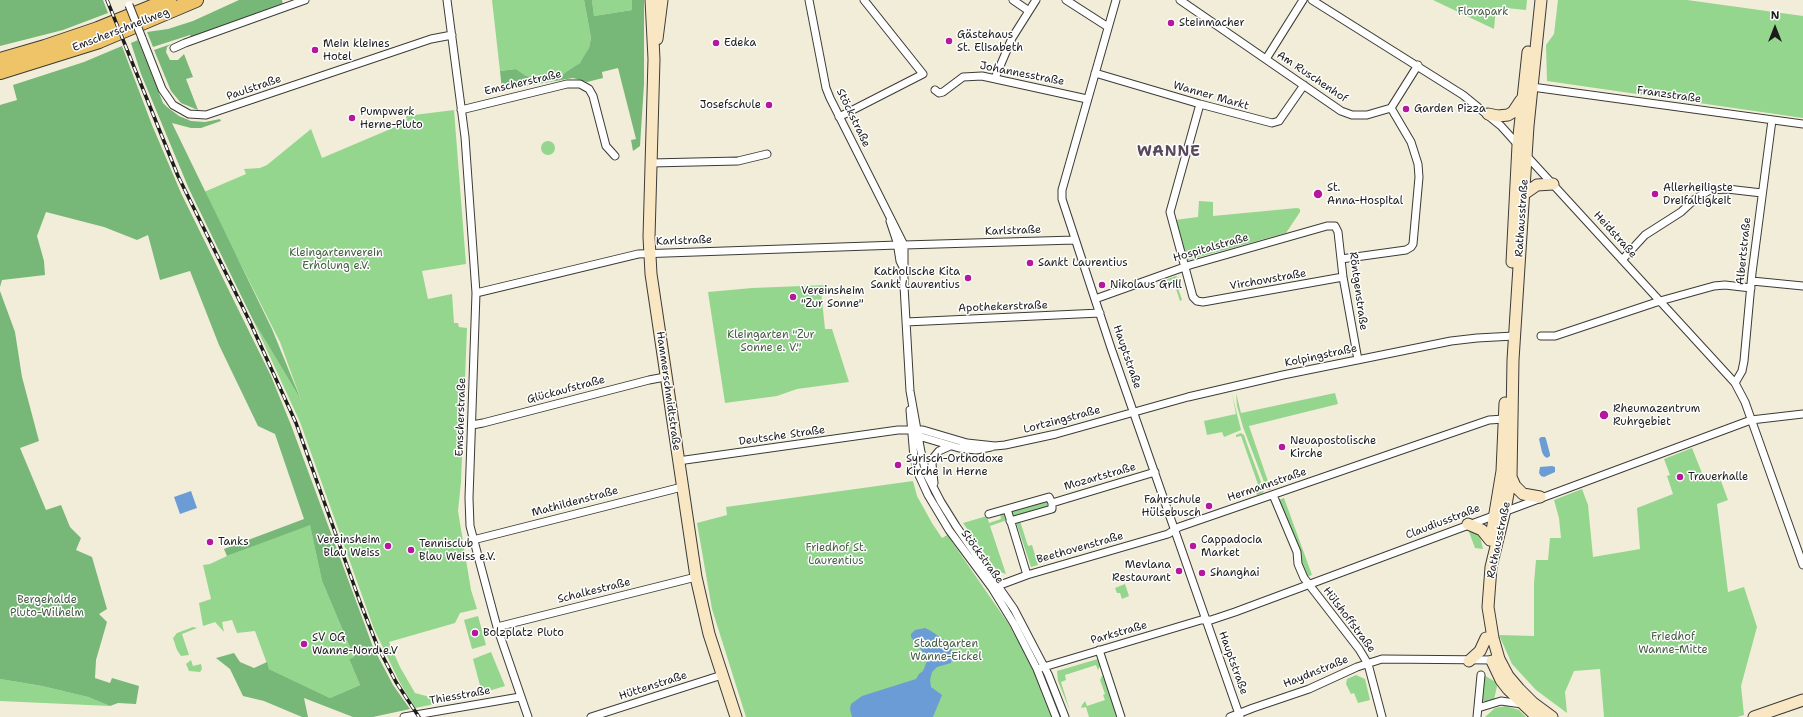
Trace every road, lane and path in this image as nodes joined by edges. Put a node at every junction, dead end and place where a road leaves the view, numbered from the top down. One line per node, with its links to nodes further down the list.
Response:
1 (169, 0): 25 (highway, Emscherschnellweg)
2 (196, 0): 27 (highway, Emscherschnellweg)
3 (305, 0): 22 (street)
4 (447, 0): 21 (street, Emscherstraße)
5 (651, 0): 23 (street, Hammerschmidtstraße)
6 (662, 0): 23 (street, Hammerschmidtstraße)
7 (809, 0): 39 (street, Stöckstraße)
8 (864, 0): 39 (street)
9 (1013, 0): 19 (street)
10 (1036, 0): 19 (street)
11 (1066, 0): 20 (street)
12 (1116, 0): 20 (street, Hauptstraße)
13 (1180, 0): 24 (street, Am Ruschenhof)
14 (1303, 0): 24 (street, Am Ruschenhof)
15 (1312, 0): 26 (street, Heidstraße)
16 (1535, 0): 33 (street, Rathausstraße)
17 (1541, 0): 31 (street, Rathausstraße)
18 (128, 2): 21 (street, Paulstraße, bridge)
19 (1029, 10): 29 (street)
20 (1108, 27): 28 (street, Hauptstraße)
21 (452, 35): 37 (street, Emscherstraße)
22 (174, 48)
23 (654, 59): 46 (street, Hammerschmidtstraße)
24 (1266, 59): 30 (street, Am Ruschenhof)
25 (0, 60)
26 (1418, 65): 36 (street); 38 (street, Heidstraße)
27 (0, 72)
28 (1095, 73): 34 (street, Hauptstraße); 35 (street, Wanner Markt)
29 (995, 78): 32 (street, Johannesstraße); 34 (street, Johannesstraße)
30 (1304, 85): 35 (street, Wanner Markt); 36 (street, Am Ruschenhof)
31 (1532, 87): 40 (street, Franzstraße); 45 (street, Rathausstraße)
32 (935, 90)
33 (1522, 98): 38 (street); 42 (street, Rathausstraße)
34 (1088, 99): 51 (street, Hauptstraße)
35 (1200, 104): 56 (street)
36 (1391, 108): 54 (street)
37 (461, 110): 44 (street, Emscherstraße); 60 (street, Emscherstraße)
38 (1488, 114): 42 (street, Heidstraße)
39 (839, 117): 52 (street, Stöckstraße)
40 (1772, 120): 41 (street, Franzstraße); 48 (street, Albertstraße)
41 (1803, 124)
42 (1518, 145): 45 (street, Heidstraße); 65 (street, Rathausstraße)
43 (768, 154): 46 (street)
44 (615, 156)
45 (1526, 156): 47 (street, Heidstraße); 49 (street, Rathausstraße)
46 (651, 163): 53 (street, Hammerschmidtstraße)
47 (1553, 184): 49 (street); 55 (street, Heidstraße)
48 (1762, 193): 55 (street); 58 (street, Albertstraße)
49 (1524, 194): 65 (street, Rathausstraße)
50 (1335, 226): 54 (street, Röntgenstraße); 56 (street, Hospitalstraße)
51 (1075, 240): 52 (street, Karlstraße); 61 (street, Hauptstraße)
52 (901, 245): 53 (street, Karlstraße); 64 (street, Stöckstraße)
53 (650, 253): 60 (street, Karlstraße); 68 (street, Hammerschmidtstraße)
54 (1341, 259): 57 (street, Röntgenstraße)
55 (1622, 260): 62 (street, Heidstraße)
56 (1184, 267): 57 (street, Virchowstraße); 61 (street, Hospitalstraße)
57 (1343, 277): 67 (street, Röntgenstraße)
58 (1752, 284): 59 (street); 62 (street); 69 (street, Albertstraße)
59 (1803, 286)
60 (476, 293): 74 (street, Emscherstraße)
61 (1095, 299): 63 (street, Hauptstraße)
62 (1660, 301): 66 (street); 69 (street, Heidstraße)
63 (1100, 313): 64 (street, Apothekerstraße); 70 (street, Hauptstraße)
64 (906, 322): 76 (street, Stöckstraße)
65 (1511, 336): 67 (street, Kolpingstraße); 72 (street, Rathausstraße); 77 (street, Rathausstraße)
66 (1541, 336)
67 (1358, 360): 70 (street, Kolpingstraße)
68 (665, 377): 74 (street, Glückaufstraße); 80 (street, Hammerschmidtstraße)
69 (1735, 383): 73 (street, Heidstraße)
70 (1134, 411): 79 (street, Lortzingstraße); 81 (street, Hauptstraße)
71 (1803, 414): 73 (street, Claudiusstraße)
72 (1504, 419): 77 (street, Rathausstraße); 85 (street, Hermannstraße); 89 (street, Rathausstraße)
73 (1751, 420): 86 (street, Claudiusstraße); 96 (street, Heidstraße)
74 (472, 424): 94 (street, Emscherstraße)
75 (889, 432): 76 (street, Lortzingstraße); 80 (street, Deutsche Straße)
76 (915, 432): 78 (street, Lortzingstraße); 79 (street, Lortzingstraße); 84 (street, Stöckstraße); 100 (street, Stöckstraße)
77 (1512, 436): 82 (street, Rathausstraße)
78 (950, 446): 79 (street, Lortzingstraße); 84 (street, Stöckstraße)
79 (995, 446)
80 (678, 461): 83 (street, Hammerschmidtstraße)
81 (1155, 472): 87 (street, Mozartstraße); 93 (street, Hauptstraße)
82 (1510, 477): 86 (street); 89 (street, Rathausstraße)
83 (682, 487): 94 (street, Mathildenstraße); 98 (street, Hammerschmidtstraße)
84 (933, 487): 100 (street, Stöckstraße)
85 (1273, 495): 93 (street, Hermannstraße); 99 (street, Hülshoffstraße)
86 (1540, 497): 89 (street, Claudiusstraße)
87 (1052, 503): 88 (street, Mozartstraße); 91 (street, Mozartstraße)
88 (1007, 509): 90 (street); 91 (street)
89 (1500, 512): 92 (street, Claudiusstraße); 95 (street, Rathausstraße); 105 (street, Rathausstraße)
90 (989, 514)
91 (1010, 521): 97 (street)
92 (1468, 524): 95 (street); 99 (street, Claudiusstraße)
93 (1174, 530): 97 (street, Beethovenstraße); 101 (street, Hauptstraße)
94 (473, 540): 102 (street, Emscherstraße)
95 (1490, 540): 103 (street, Rathausstraße)
96 (1803, 565)
97 (1027, 575): 100 (street, Beethovenstraße)
98 (696, 577): 102 (street, Schalkestraße); 109 (street, Hammerschmidtstraße)
99 (1308, 584): 101 (street, Claudiusstraße); 107 (street, Hülshoffstraße)
100 (995, 587): 108 (street, Stöckstraße)
101 (1206, 620): 104 (street, Parkstraße); 116 (street, Hauptstraße)
102 (497, 627): 111 (street, Emscherstraße)
103 (1486, 638): 105 (street, Rathausstraße); 106 (street)
104 (1099, 650): 108 (street, Parkstraße); 123 (street)
105 (1496, 659): 106 (street, Haydnstraße); 113 (street, Rathausstraße); 128 (street, Rathausstraße)
106 (1469, 661): 107 (street, Haydnstraße)
107 (1368, 664): 116 (street, Haydnstraße); 125 (street, Hülshoffstraße)
108 (1041, 668): 121 (street, Stöckstraße); 122 (street, Stöckstraße)
109 (722, 675): 119 (street, Hüttenstraße); 120 (street, Hammerschmidtstraße)
110 (1481, 675): 115 (street)
111 (520, 697): 117 (street, Thiesstraße); 118 (street, Emscherstraße)
112 (1803, 700): 129 (street)
113 (1522, 704): 115 (street); 127 (street, Rathausstraße)
114 (1803, 706): 130 (street)
115 (1478, 708): 126 (street)
116 (1240, 715): 124 (street, Haydnstraße)
117 (404, 717)
118 (528, 717)
119 (591, 717)
120 (736, 717)
121 (1056, 717)
122 (1065, 717)
123 (1121, 717)
124 (1230, 717)
125 (1382, 717)
126 (1477, 717)
127 (1537, 717)
128 (1552, 717)
129 (1754, 717)
130 (1774, 717)

